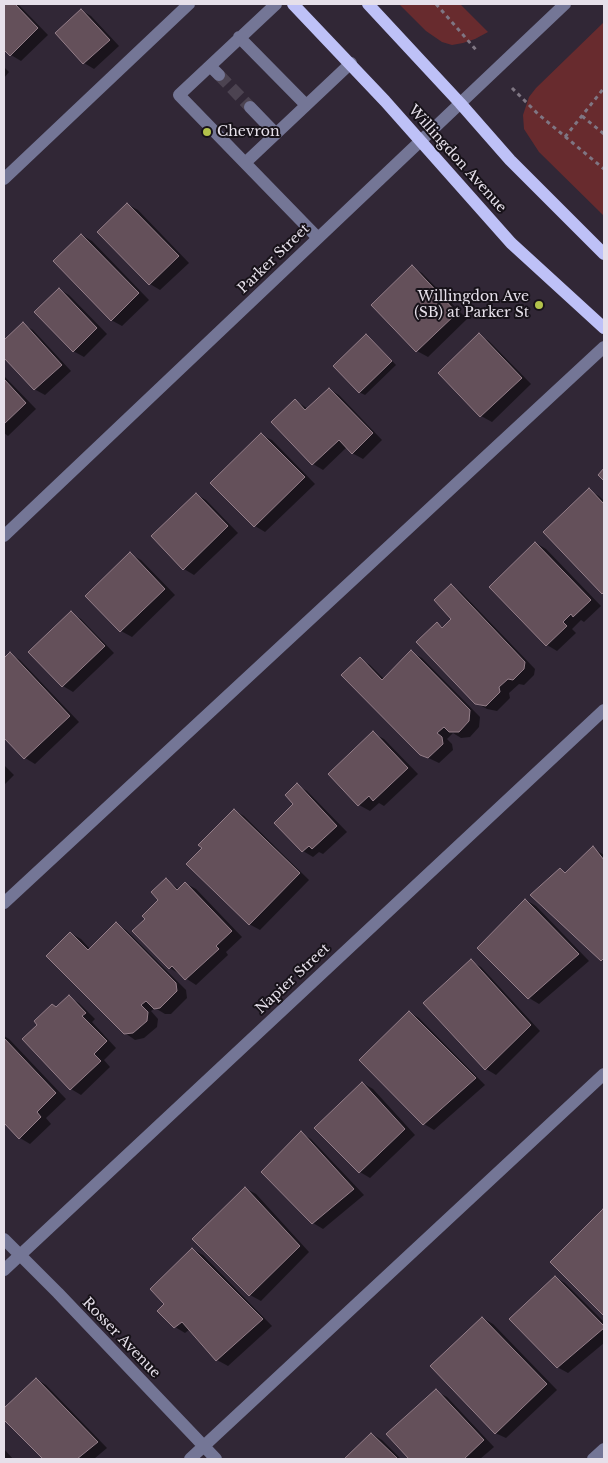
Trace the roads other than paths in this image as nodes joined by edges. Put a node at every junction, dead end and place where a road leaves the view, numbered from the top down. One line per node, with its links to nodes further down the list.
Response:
1 (189, 4): 14 (street)
2 (276, 4): 6 (street)
3 (293, 4): 7 (main road, Willingdon Avenue)
4 (368, 4): 8 (main road)
5 (565, 4): 8 (street, Parker Street)
6 (239, 37): 9 (street); 13 (street)
7 (351, 63): 9 (street); 12 (main road, Willingdon Avenue)
8 (460, 102): 12 (street, Parker Street); 16 (main road)
9 (306, 105): 11 (street)
10 (250, 107): 11 (street)
11 (276, 134): 13 (street)
12 (420, 140): 15 (street, Parker Street); 17 (main road, Willingdon Avenue)
13 (245, 163): 15 (street)
14 (4, 179)
15 (318, 238): 19 (street, Parker Street)
16 (604, 254)
17 (604, 328)
18 (604, 347): 21 (street)
19 (4, 536)
20 (604, 710): 24 (street, Napier Street)
21 (4, 904)
22 (604, 1074): 26 (street)
23 (4, 1239): 24 (street, Rosser Avenue)
24 (19, 1255): 25 (street, Napier Street); 26 (street, Rosser Avenue)
25 (4, 1270)
26 (204, 1446): 28 (street); 29 (street, Rosser Avenue)
27 (604, 1449): 30 (street)
28 (190, 1459)
29 (216, 1459)
30 (593, 1459)

